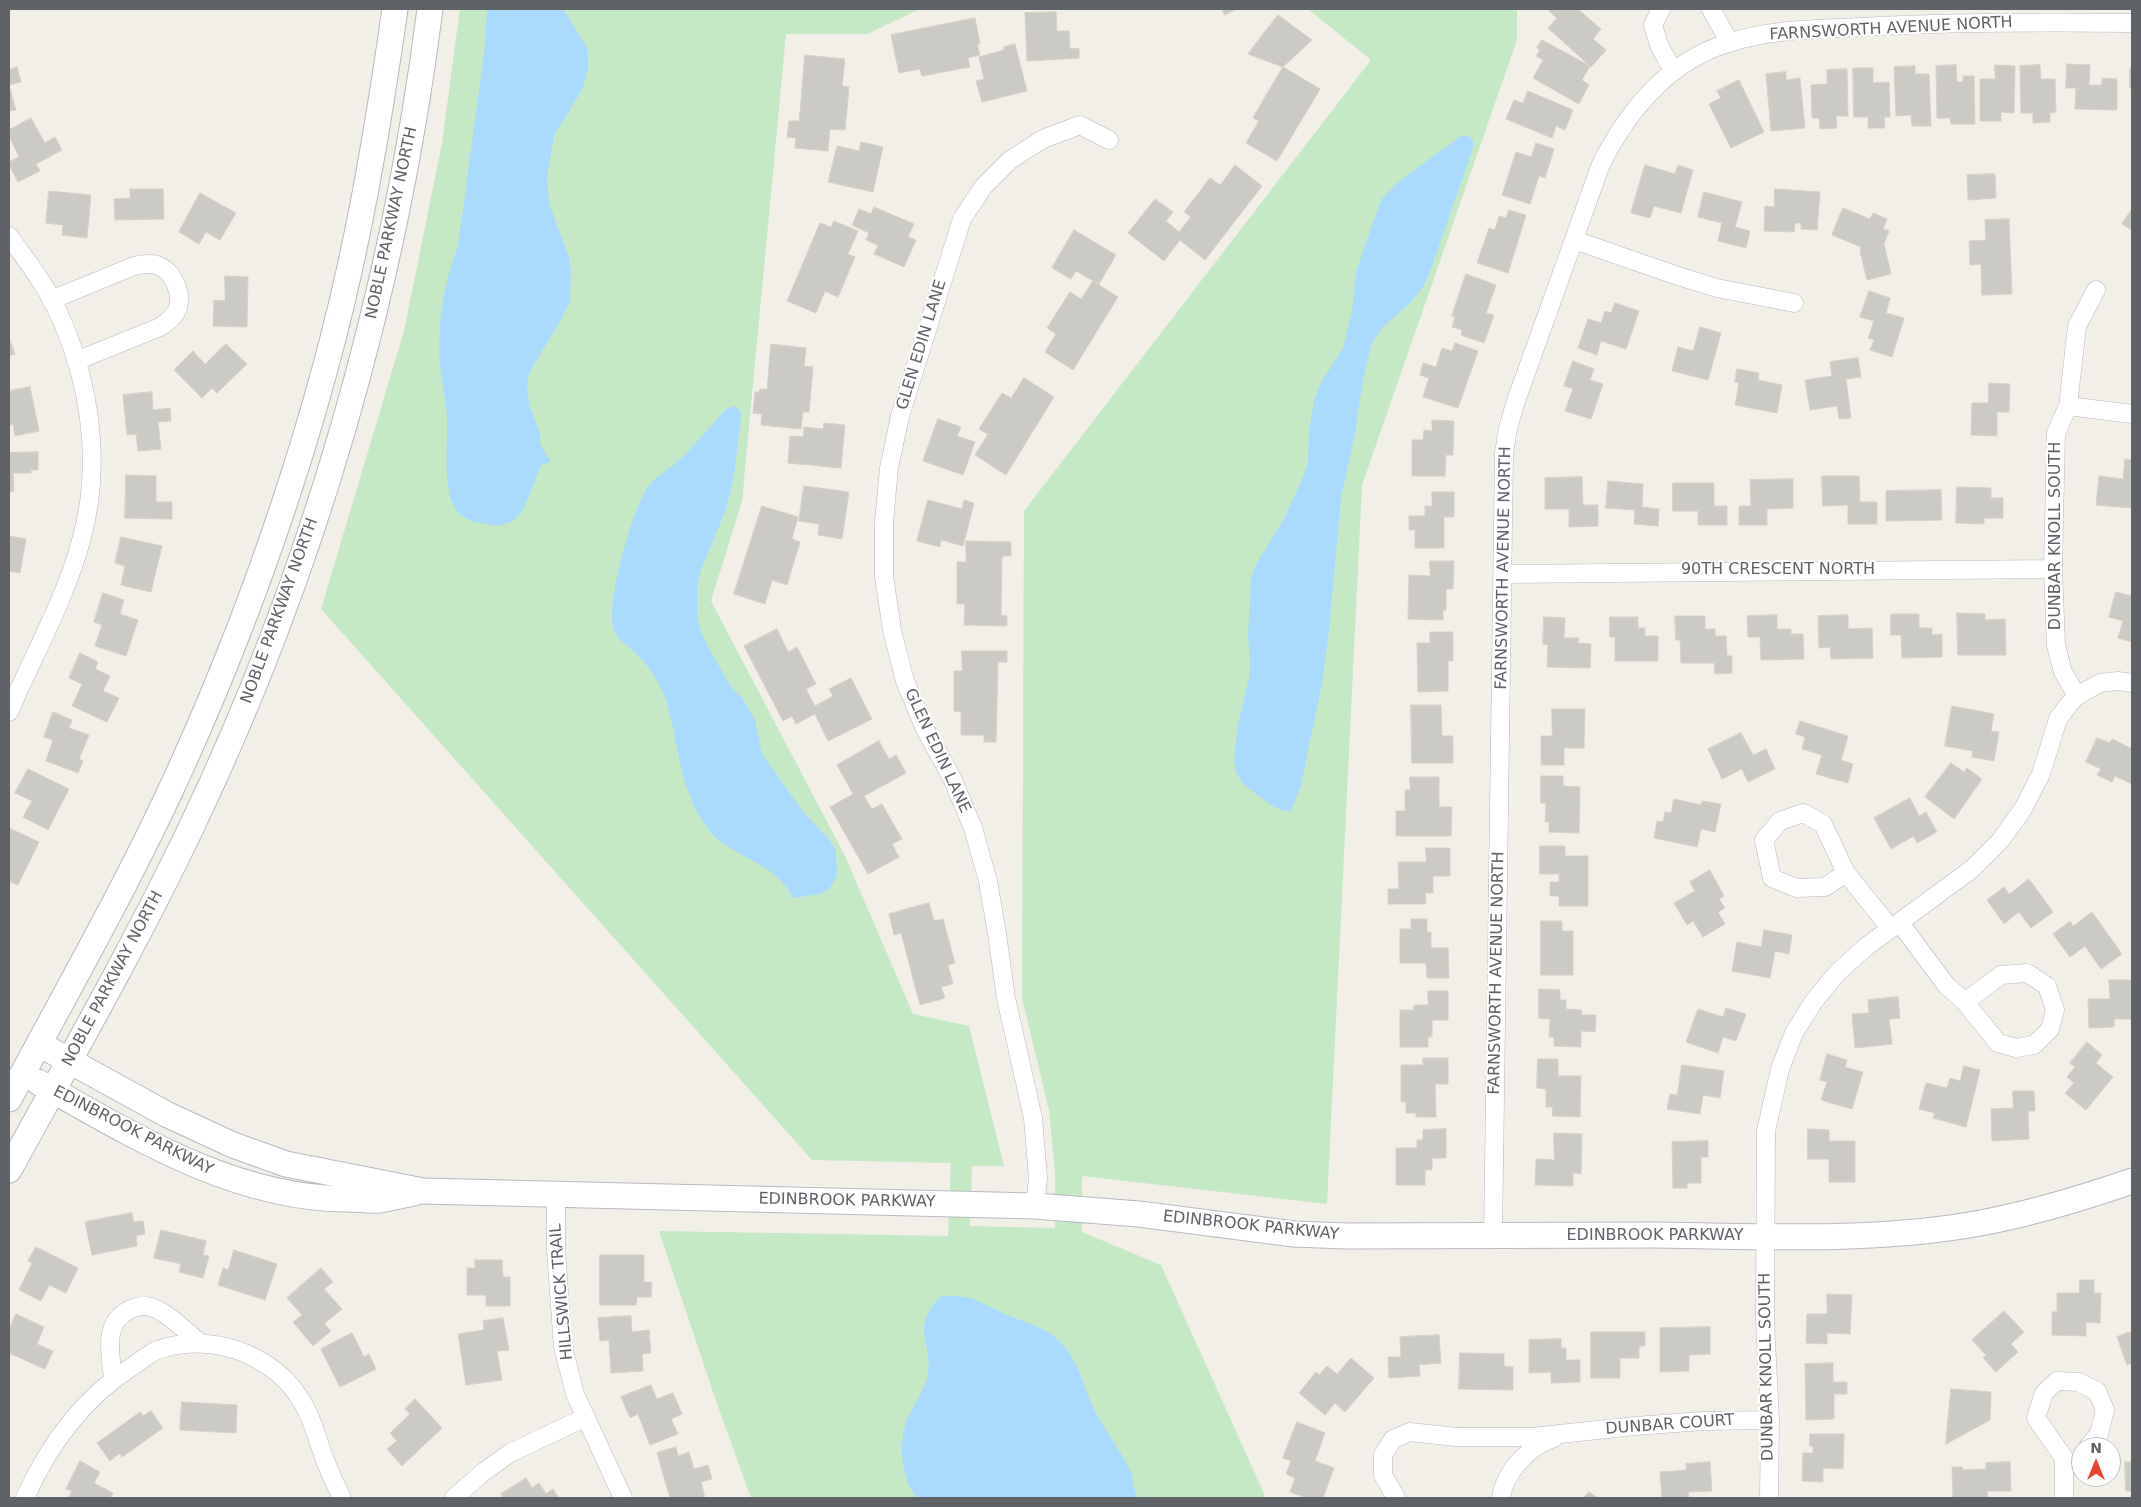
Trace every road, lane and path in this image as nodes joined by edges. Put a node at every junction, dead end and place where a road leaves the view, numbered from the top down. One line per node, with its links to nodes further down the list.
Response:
1 (396, 9): 26 (street, NOBLE PARKWAY NORTH)
2 (430, 9): 27 (street, NOBLE PARKWAY NORTH)
3 (1661, 9): 8 (street)
4 (1711, 9): 7 (street)
5 (1929, 16): 6 (street, FARNSWORTH AVENUE NORTH); 7 (street, FARNSWORTH AVENUE NORTH)
6 (2132, 23)
7 (1730, 43): 8 (street, FARNSWORTH AVENUE NORTH)
8 (1673, 71): 11 (street, FARNSWORTH AVENUE NORTH)
9 (1109, 140): 35 (street, GLEN EDIN LANE)
10 (9, 236): 13 (street)
11 (1574, 240): 14 (street); 19 (street, FARNSWORTH AVENUE NORTH)
12 (2096, 290): 16 (street, DUNBAR KNOLL SOUTH)
13 (51, 300): 15 (street); 15 (street)
14 (1794, 302)
15 (76, 361): 22 (street)
16 (2068, 406): 17 (street); 18 (street, DUNBAR KNOLL SOUTH)
17 (2132, 414)
18 (2053, 568): 19 (street, 90TH CRESCENT NORTH); 21 (street, DUNBAR KNOLL SOUTH)
19 (1503, 574): 37 (street, FARNSWORTH AVENUE NORTH)
20 (2132, 683): 21 (street)
21 (2077, 696): 24 (street, DUNBAR KNOLL SOUTH)
22 (11, 700)
23 (1846, 873): 23 (street); 24 (street)
24 (1896, 926): 25 (street); 36 (street, DUNBAR KNOLL SOUTH)
25 (1965, 1002): 25 (street)
26 (39, 1044): 27 (street, EDINBROOK PARKWAY); 28 (street, NOBLE PARKWAY NORTH)
27 (70, 1061): 29 (street, NOBLE PARKWAY NORTH); 33 (street, EDINBROOK PARKWAY)
28 (22, 1074): 29 (street, EDINBROOK PARKWAY); 30 (street, NOBLE PARKWAY NORTH)
29 (52, 1090): 31 (street, NOBLE PARKWAY NORTH); 33 (street, EDINBROOK PARKWAY)
30 (9, 1099)
31 (9, 1170)
32 (2132, 1181): 36 (street, EDINBROOK PARKWAY)
33 (423, 1191): 34 (street, EDINBROOK PARKWAY)
34 (556, 1194): 35 (street, EDINBROOK PARKWAY); 40 (street, HILLSWICK TRAIL)
35 (1035, 1206): 37 (street, EDINBROOK PARKWAY)
36 (1767, 1236): 37 (street, EDINBROOK PARKWAY); 41 (street, DUNBAR KNOLL SOUTH)
37 (1493, 1237)
38 (200, 1343): 39 (street); 39 (street); 47 (street)
39 (113, 1379): 46 (street)
40 (584, 1418): 48 (street); 49 (street, HILLSWICK TRAIL)
41 (1770, 1420): 42 (street, DUNBAR COURT); 52 (street, DUNBAR KNOLL SOUTH)
42 (1569, 1434): 50 (street, DUNBAR COURT); 51 (street, DUNBAR COURT)
43 (2096, 1437): 45 (street)
44 (2071, 1455): 45 (street)
45 (2064, 1458): 53 (street)
46 (25, 1498)
47 (342, 1498)
48 (454, 1498)
49 (622, 1498)
50 (1396, 1498)
51 (1501, 1498)
52 (1769, 1498)
53 (2064, 1498)

